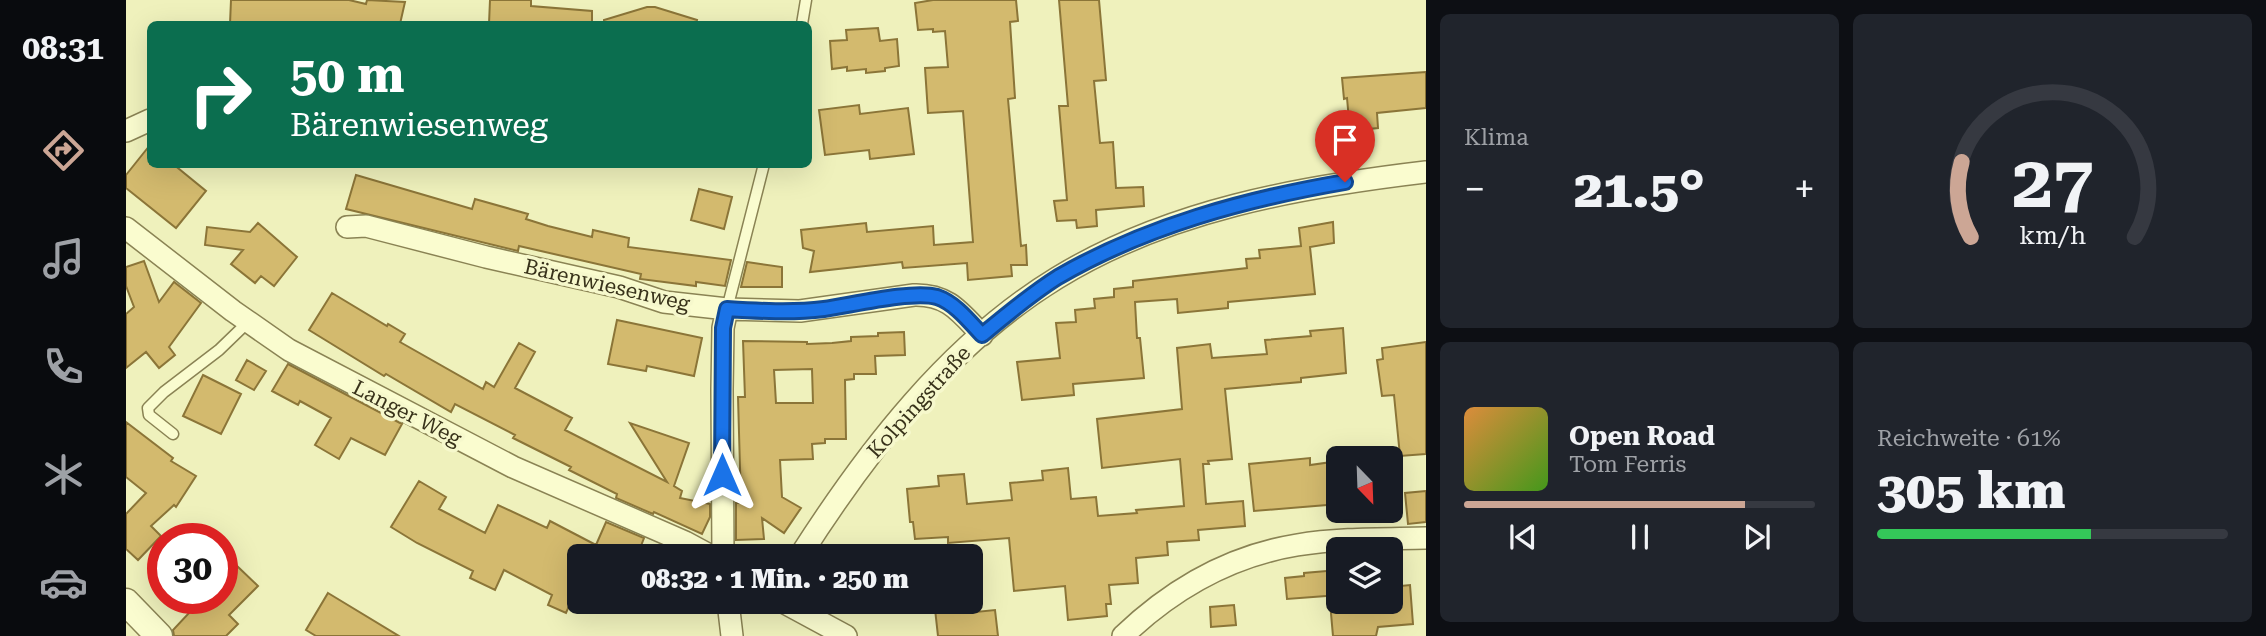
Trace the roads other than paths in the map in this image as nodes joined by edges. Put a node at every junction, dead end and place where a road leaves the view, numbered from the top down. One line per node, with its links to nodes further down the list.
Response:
1 (806, 0): 2 (lane)
2 (802, 21)
3 (147, 121): 4 (street)
4 (126, 131)
5 (763, 168): 9 (lane)
6 (1426, 173): 11 (street, Kolpingstraße)
7 (348, 227): 9 (street, Bärenwiesenweg)
8 (126, 228): 10 (street, Langer Weg)
9 (727, 309): 11 (street, Bärenwiesenweg); 15 (street)
10 (248, 322): 12 (lane); 14 (street, Langer Weg)
11 (982, 335): 16 (street, Kolpingstraße)
12 (173, 434)
13 (1426, 538): 23 (street)
14 (689, 544)
15 (723, 544)
16 (808, 544)
17 (126, 602): 20 (street)
18 (729, 614): 21 (street)
19 (805, 614): 22 (street)
20 (159, 636)
21 (732, 636)
22 (846, 636)
23 (1123, 636)

